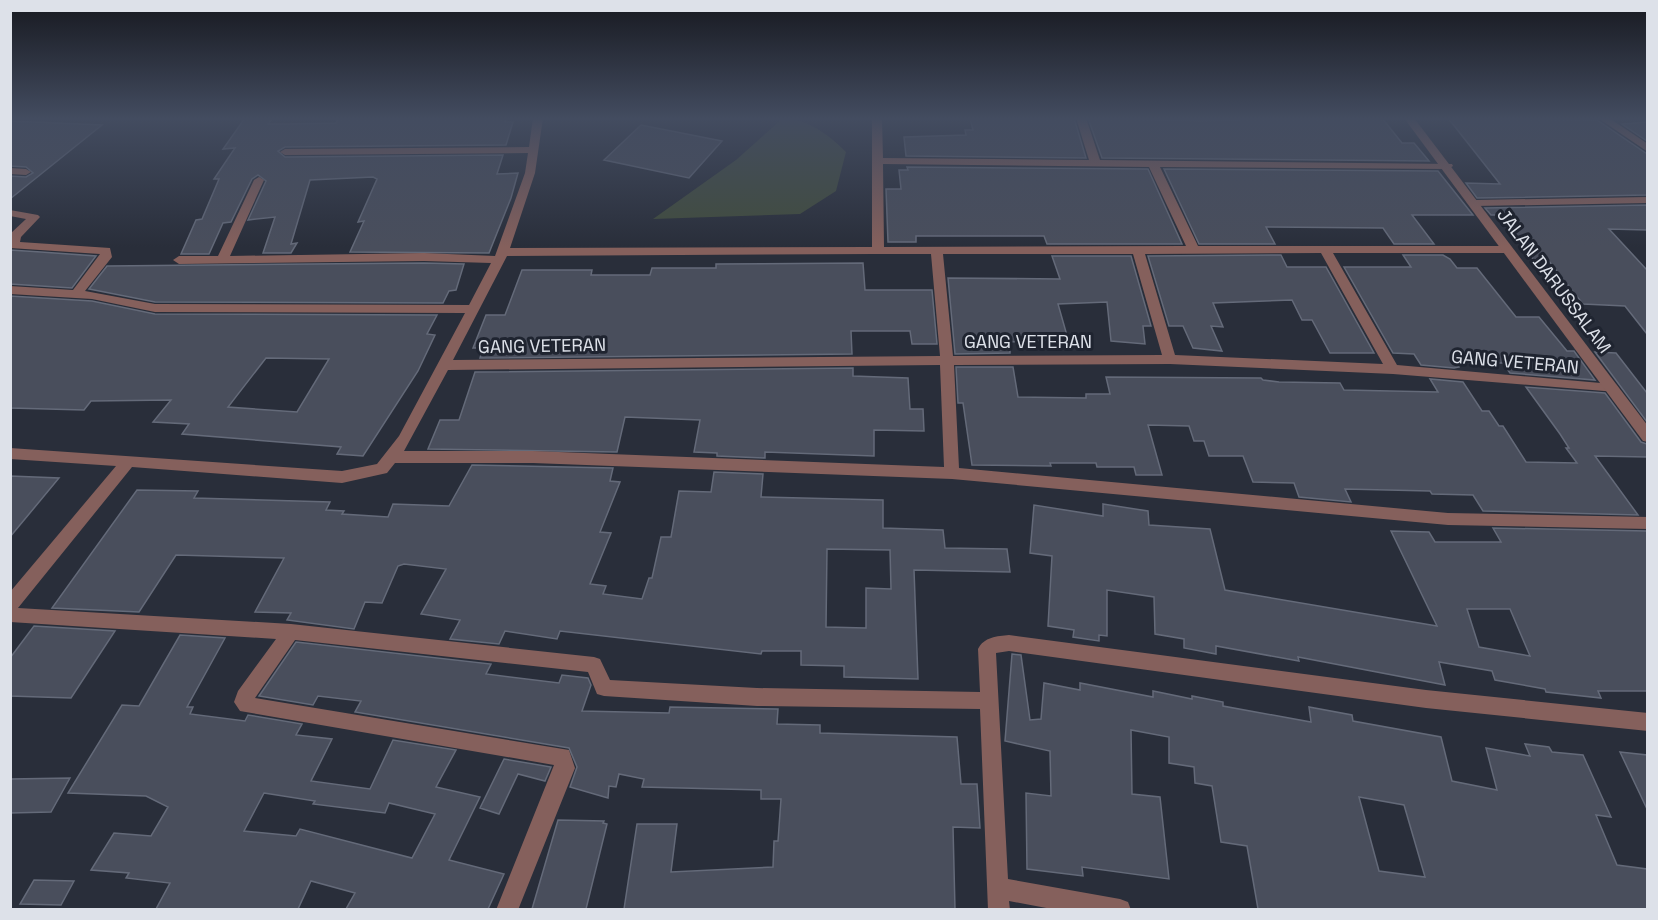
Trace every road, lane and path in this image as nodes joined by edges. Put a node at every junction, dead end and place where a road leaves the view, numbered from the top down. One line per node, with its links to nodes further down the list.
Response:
1 (532, 161): 20 (street)
2 (877, 161): 5 (street); 19 (street)
3 (1095, 161): 5 (street)
4 (1444, 161): 7 (street, JALAN DARUSSALAM)
5 (1096, 164): 6 (street)
6 (1153, 164): 7 (street); 15 (street)
7 (1448, 166): 12 (street, JALAN DARUSSALAM)
8 (10, 171): 9 (street)
9 (26, 172)
10 (259, 180): 21 (street)
11 (1647, 200): 12 (street)
12 (1474, 203): 16 (street, JALAN DARUSSALAM)
13 (10, 213): 24 (street)
14 (1138, 249): 15 (street); 18 (street); 26 (street)
15 (1193, 249): 17 (street)
16 (1507, 249): 17 (street); 30 (street, JALAN DARUSSALAM)
17 (1325, 250): 29 (street)
18 (937, 251): 19 (street); 27 (street)
19 (878, 252): 20 (street)
20 (500, 256): 21 (street); 25 (street)
21 (223, 259): 22 (street)
22 (178, 260)
23 (10, 290): 24 (street)
24 (77, 293): 25 (street)
25 (475, 309): 28 (street)
26 (1170, 359): 27 (street, GANG VETERAN); 29 (street, GANG VETERAN)
27 (947, 361): 28 (street, GANG VETERAN); 35 (street)
28 (444, 365): 33 (street)
29 (1393, 369): 30 (street, GANG VETERAN)
30 (1612, 389): 31 (street, JALAN DARUSSALAM)
31 (1647, 437)
32 (10, 453): 34 (street)
33 (394, 456): 34 (street); 35 (street)
34 (130, 460): 37 (street)
35 (951, 473): 36 (street)
36 (1647, 523)
37 (10, 605)
38 (10, 615): 39 (street)
39 (291, 632): 40 (street); 43 (street)
40 (989, 701): 41 (street); 42 (street)
41 (1647, 722)
42 (998, 899): 44 (street)
43 (507, 909)
44 (1120, 909)

